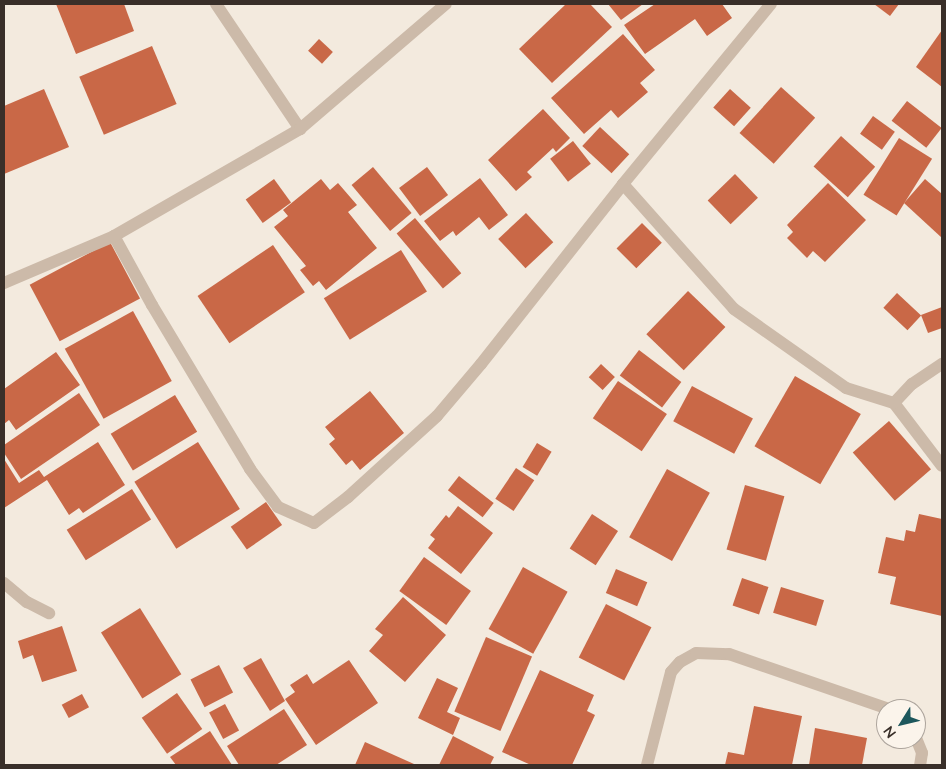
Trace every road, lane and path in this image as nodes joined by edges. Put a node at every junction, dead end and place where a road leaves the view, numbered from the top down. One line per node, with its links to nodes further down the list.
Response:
1 (216, 4): 4 (street)
2 (446, 4): 4 (street)
3 (771, 4): 5 (street)
4 (300, 130): 6 (street)
5 (622, 184): 6 (street); 9 (street)
6 (114, 236): 7 (street)
7 (4, 283)
8 (942, 364): 9 (street)
9 (894, 403): 10 (street)
10 (942, 466)
11 (4, 583): 12 (street)
12 (49, 613)
13 (876, 705): 15 (street)
14 (920, 749): 16 (street)
15 (647, 765)
16 (920, 765)

